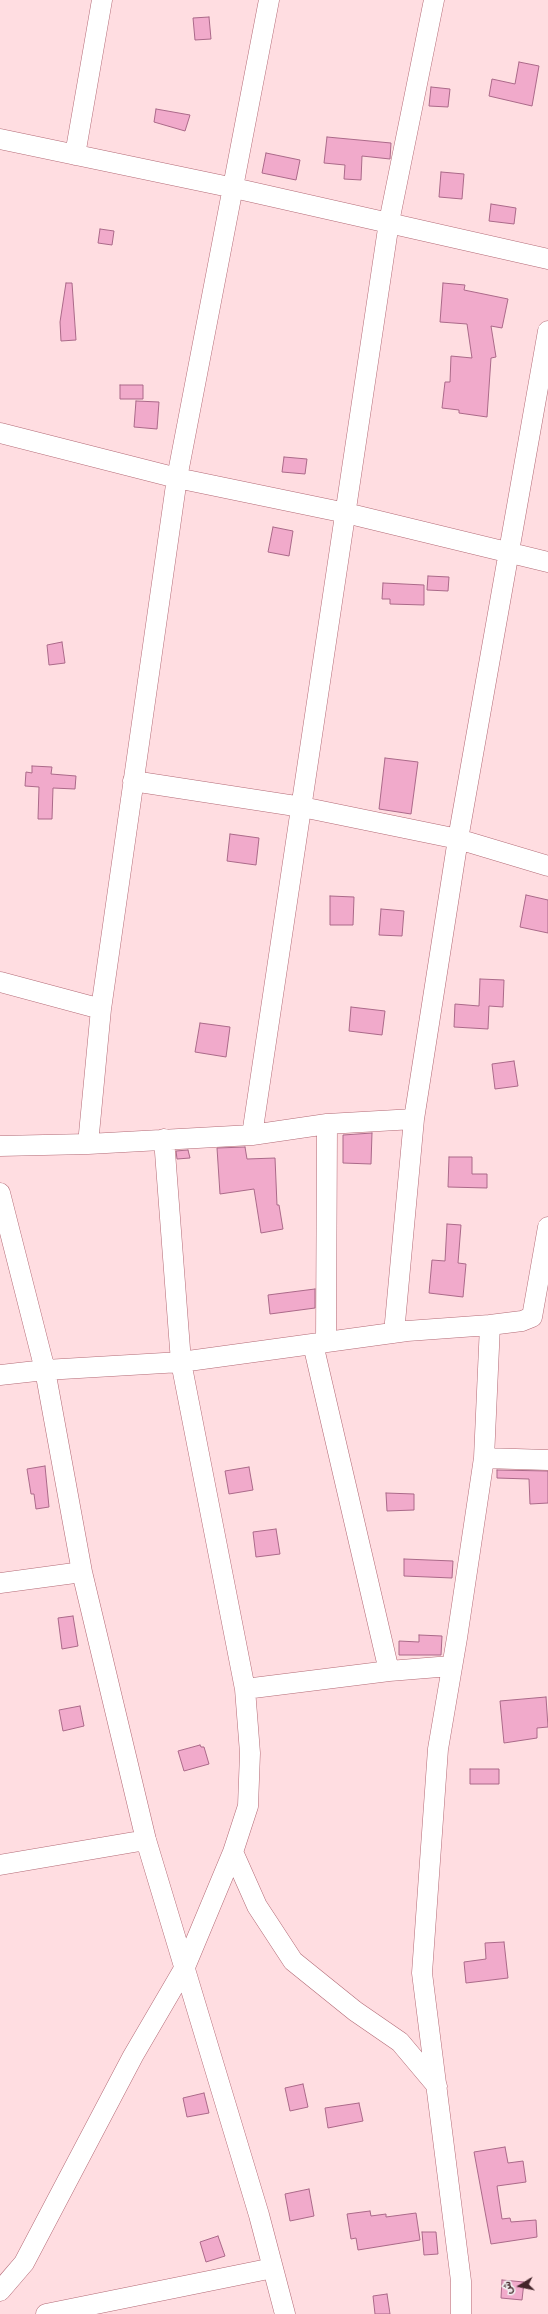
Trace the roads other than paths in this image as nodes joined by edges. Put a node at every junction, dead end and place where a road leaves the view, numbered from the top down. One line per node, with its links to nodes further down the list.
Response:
1 (102, 0): 5 (street)
2 (269, 0): 6 (street)
3 (434, 0): 7 (street)
4 (0, 139): 5 (street)
5 (75, 155): 6 (street)
6 (234, 188): 7 (street); 11 (street)
7 (389, 222): 8 (street); 12 (street)
8 (548, 259)
9 (548, 330): 13 (street)
10 (0, 433): 11 (street)
11 (177, 478): 12 (street); 15 (street)
12 (346, 513): 13 (street); 16 (street)
13 (509, 553): 14 (street); 17 (street)
14 (548, 562)
15 (133, 781): 16 (street); 20 (street)
16 (302, 807): 17 (street); 23 (street)
17 (458, 839): 18 (street); 21 (street)
18 (548, 866)
19 (0, 982): 20 (street)
20 (101, 1009): 25 (street)
21 (414, 1119): 22 (street); 31 (street)
22 (327, 1124): 23 (street); 32 (street)
23 (252, 1135): 24 (street)
24 (164, 1139): 25 (street); 33 (street)
25 (88, 1144): 26 (street)
26 (0, 1146)
27 (0, 1193): 29 (street)
28 (548, 1227): 30 (street)
29 (7, 1250): 34 (street)
30 (490, 1325): 31 (street); 36 (street)
31 (394, 1333): 32 (street)
32 (319, 1343): 33 (street); 41 (street)
33 (181, 1362): 34 (street); 42 (street)
34 (45, 1370): 35 (street); 38 (street)
35 (0, 1375)
36 (484, 1458): 37 (street); 40 (street)
37 (548, 1460)
38 (82, 1572): 39 (street); 43 (street)
39 (0, 1583)
40 (451, 1666): 41 (street); 47 (street)
41 (390, 1671): 42 (street)
42 (245, 1689): 44 (street)
43 (146, 1840): 45 (street); 46 (street)
44 (233, 1852): 46 (street); 47 (street)
45 (0, 1865)
46 (185, 1968): 48 (street); 49 (street)
47 (437, 2086): 52 (street)
48 (273, 2268): 50 (street); 51 (street)
49 (0, 2291)
50 (46, 2314)
51 (284, 2314)
52 (461, 2314)

